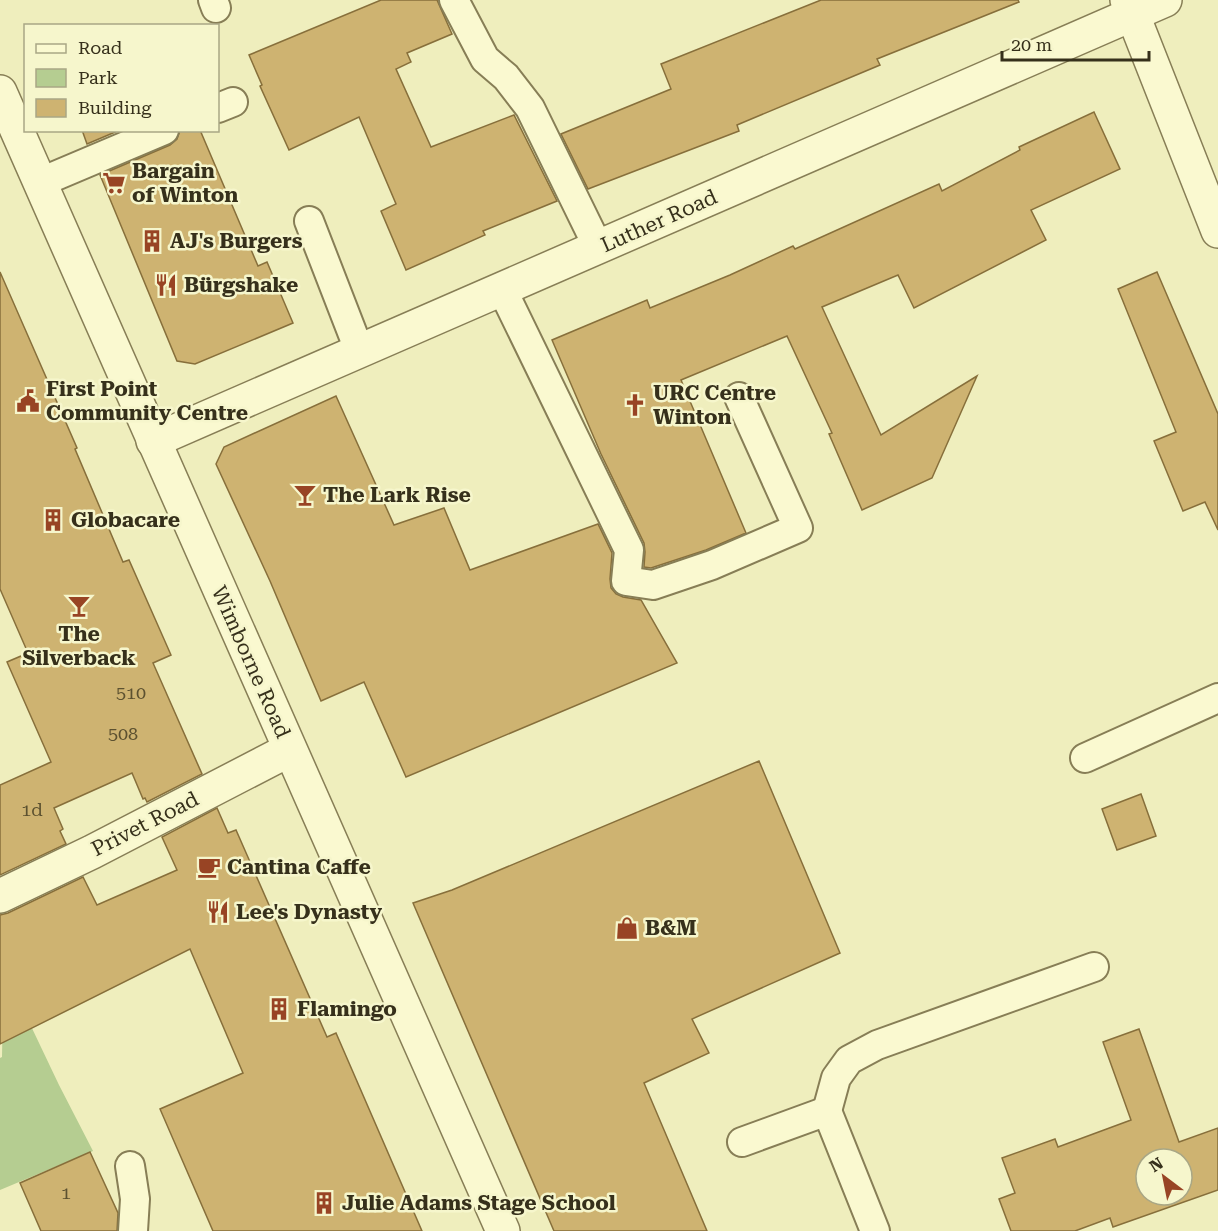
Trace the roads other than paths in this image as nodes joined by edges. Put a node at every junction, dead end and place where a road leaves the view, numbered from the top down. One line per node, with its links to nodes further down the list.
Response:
1 (454, 0): 9 (lane)
2 (1165, 0): 3 (street, Luther Road)
3 (1129, 7): 8 (street); 9 (street, Luther Road)
4 (0, 92): 6 (street, Wimborne Road)
5 (159, 132): 6 (lane)
6 (41, 182): 13 (street, Wimborne Road)
7 (309, 221): 11 (lane)
8 (1218, 231)
9 (598, 248): 10 (street, Luther Road)
10 (502, 289): 11 (street, Luther Road); 12 (lane)
11 (359, 350): 13 (street, Luther Road)
12 (739, 397)
13 (153, 441): 15 (street, Wimborne Road)
14 (1218, 698): 16 (lane)
15 (289, 750): 17 (street, Privet Road); 23 (street, Wimborne Road)
16 (1085, 758)
17 (0, 896)
18 (1094, 967): 19 (lane)
19 (827, 1111): 20 (lane); 24 (lane)
20 (742, 1142)
21 (130, 1166): 22 (lane)
22 (133, 1231)
23 (503, 1231)
24 (875, 1231)

